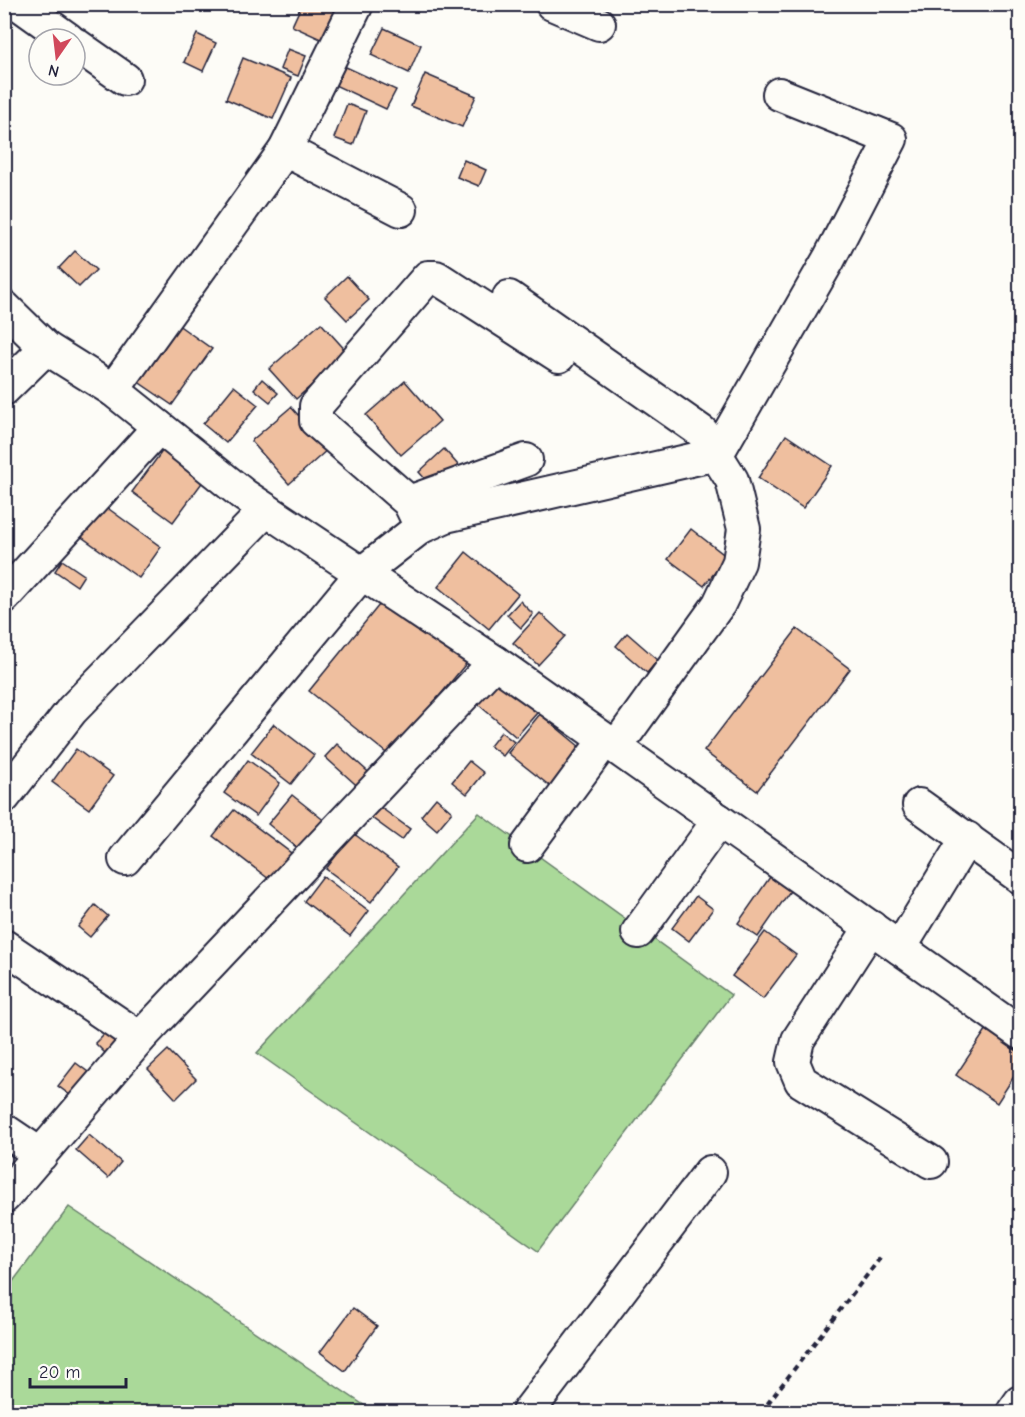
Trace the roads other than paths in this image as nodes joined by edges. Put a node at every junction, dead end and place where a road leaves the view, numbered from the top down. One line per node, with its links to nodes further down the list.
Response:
1 (19, 4): 5 (street)
2 (357, 4): 9 (street)
3 (552, 4): 4 (street)
4 (599, 24)
5 (51, 27)
6 (87, 52): 7 (street)
7 (125, 79)
8 (778, 94): 18 (street)
9 (285, 150): 10 (street); 16 (street)
10 (401, 210)
11 (509, 297): 18 (street)
12 (4, 307): 13 (street)
13 (46, 348): 15 (street); 16 (street)
14 (584, 373): 21 (street)
15 (4, 388)
16 (113, 390): 17 (street)
17 (159, 427): 20 (street); 23 (street)
18 (717, 454): 21 (street); 25 (street)
19 (526, 460): 21 (street)
20 (266, 510): 22 (street); 26 (street)
21 (415, 514): 22 (street)
22 (362, 573): 24 (street); 31 (street)
23 (4, 597)
24 (495, 662): 25 (street); 38 (street)
25 (610, 743): 28 (street); 30 (street)
26 (4, 796)
27 (919, 805): 29 (street)
28 (719, 820): 33 (street); 34 (street)
29 (967, 838): 32 (street); 36 (street)
30 (527, 846)
31 (124, 859)
32 (1020, 877)
33 (871, 927): 36 (street); 41 (street)
34 (638, 932)
35 (4, 946): 38 (street)
36 (900, 948): 37 (street)
37 (1020, 1033)
38 (140, 1038): 40 (street)
39 (4, 1130): 40 (street)
40 (41, 1155): 43 (street)
41 (931, 1162)
42 (710, 1172): 45 (street)
43 (4, 1197)
44 (1020, 1402): 46 (street)
45 (528, 1413)
46 (1013, 1413)

